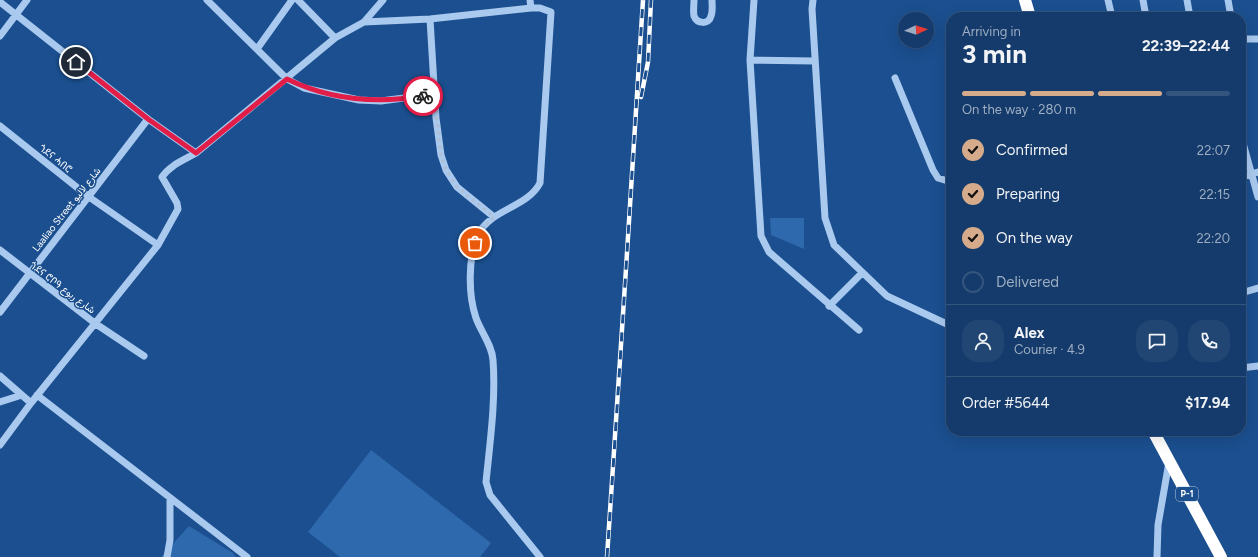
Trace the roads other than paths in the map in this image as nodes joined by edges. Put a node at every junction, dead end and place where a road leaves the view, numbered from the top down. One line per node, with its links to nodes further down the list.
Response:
1 (27, 0): 23 (street)
2 (207, 0): 30 (street)
3 (292, 0): 30 (street)
4 (298, 0): 27 (street)
5 (383, 0): 25 (street)
6 (530, 0): 17 (street)
7 (694, 0): 8 (street)
8 (712, 0)
9 (754, 0): 31 (street)
10 (813, 0): 32 (street)
11 (1025, 0): 18 (highway)
12 (1108, 0): 19 (street)
13 (1144, 0): 20 (street)
14 (1187, 0): 21 (street)
15 (1228, 0): 22 (street)
16 (0, 2): 23 (street)
17 (531, 8): 24 (street); 44 (street)
18 (1029, 12)
19 (1111, 12)
20 (1145, 12)
21 (1189, 12)
22 (1230, 12)
23 (16, 14): 26 (street); 36 (street)
24 (430, 19): 25 (street); 35 (street)
25 (364, 22): 27 (street)
26 (0, 36)
27 (335, 38): 34 (street)
28 (1246, 40): 29 (street)
29 (1257, 42)
30 (257, 49): 34 (street)
31 (750, 60): 32 (street); 51 (street)
32 (814, 61): 48 (street)
33 (894, 78): 41 (street)
34 (287, 79): 35 (street); 39 (street)
35 (434, 94): 44 (street)
36 (148, 119): 39 (street); 42 (street, Laaliao Street شارع لاليو)
37 (0, 126): 42 (street, ጎደና ሓበሮ)
38 (1246, 149): 40 (street)
39 (196, 153): 45 (street)
40 (1255, 173): 43 (street)
41 (946, 180)
42 (89, 196): 45 (street, ጎደና ሓበሮ); 47 (street, Laaliao Street شارع لاليو)
43 (1258, 197)
44 (494, 217): 70 (street)
45 (158, 245): 53 (street)
46 (0, 250): 47 (street, ጎደና ሮቦዓ شارع ربوع)
47 (29, 273): 52 (street, Laaliao Street شارع لاليو); 53 (street, ጎደና ሮቦዓ شارع ربوع)
48 (862, 273): 51 (street); 54 (street)
49 (1258, 288): 50 (street)
50 (1246, 291)
51 (829, 306): 55 (street)
52 (0, 312)
53 (96, 324): 56 (street, ጎደና ሮቦዓ شارع ربوع); 61 (street)
54 (946, 324)
55 (859, 330)
56 (144, 356)
57 (1258, 366): 58 (street)
58 (1246, 367)
59 (0, 376): 60 (street)
60 (22, 395): 62 (street); 63 (street)
61 (37, 395): 63 (street); 67 (street)
62 (0, 402)
63 (31, 403): 65 (street)
64 (1156, 436): 66 (highway, P-1)
65 (0, 445)
66 (1169, 462): 71 (street); 72 (highway, P-1)
67 (170, 498): 68 (street); 69 (street)
68 (167, 557)
69 (247, 557)
70 (540, 557)
71 (1157, 557)
72 (1222, 557)

